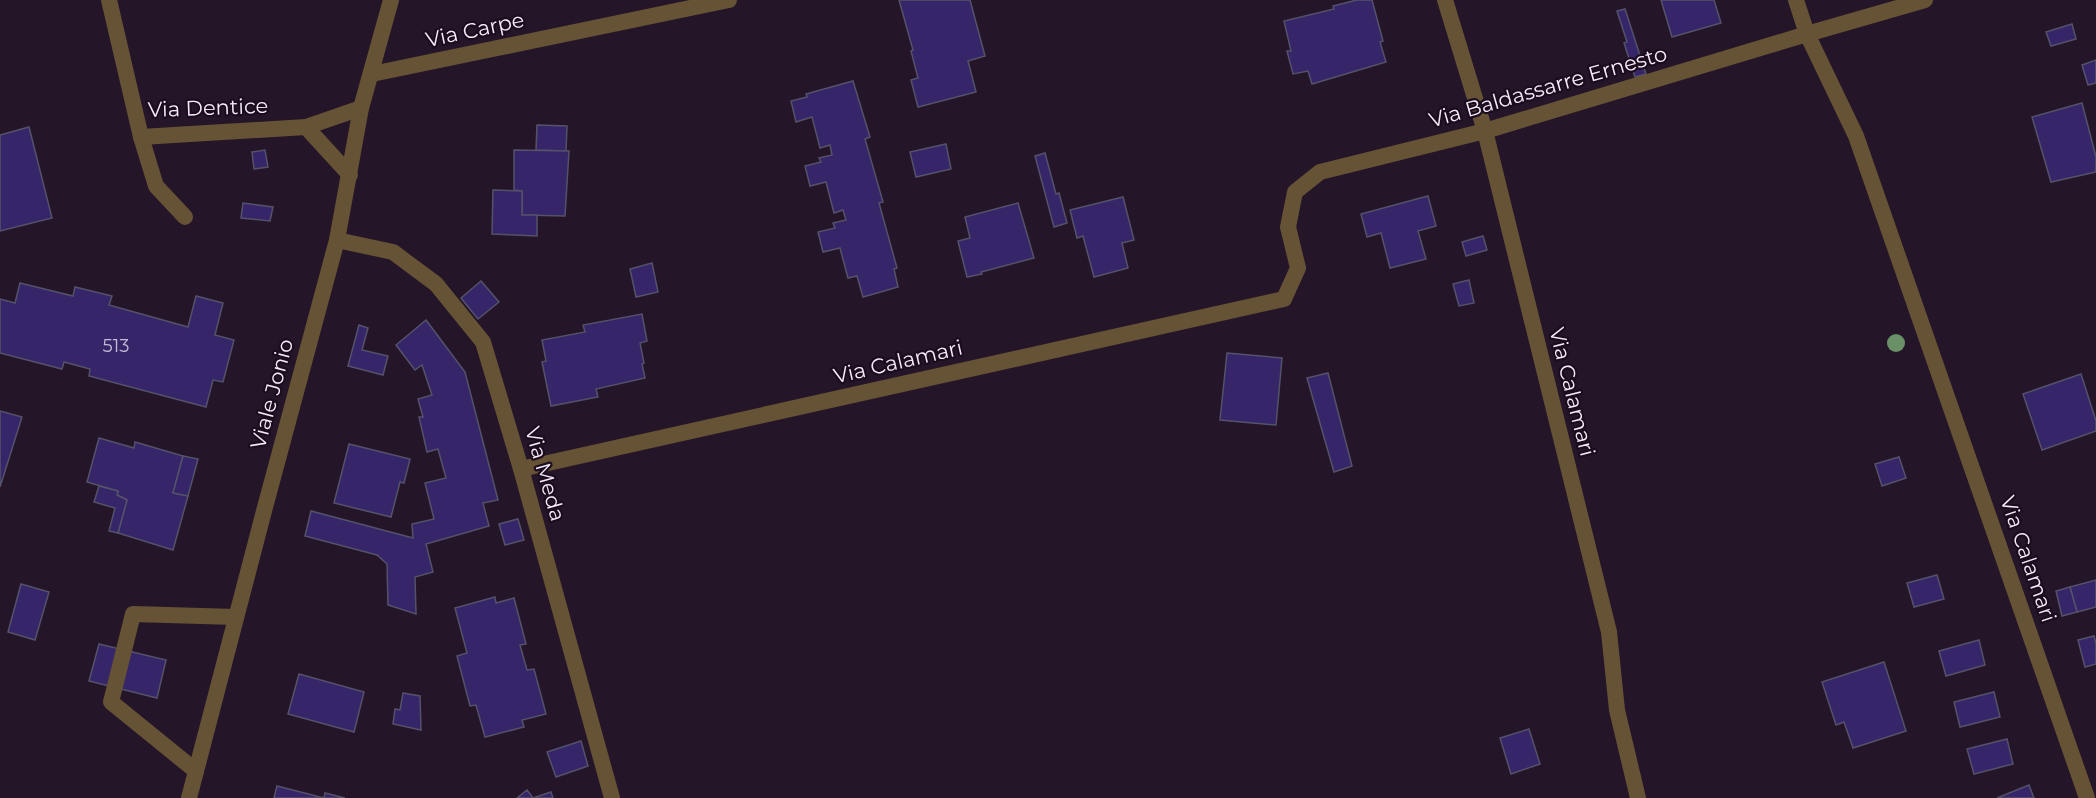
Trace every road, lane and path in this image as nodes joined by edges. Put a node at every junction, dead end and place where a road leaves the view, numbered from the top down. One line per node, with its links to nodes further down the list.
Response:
1 (109, 0): 12 (street, Via Dentice)
2 (391, 0): 8 (street, Viale Jonio)
3 (729, 0): 8 (street, Via Carpe)
4 (1444, 0): 11 (street, Via Calamari)
5 (1796, 0): 7 (street, Via Calamari)
6 (1925, 0): 7 (street, Via Baldassarre Ernesto)
7 (1807, 34): 11 (street, Via Baldassarre Ernesto); 23 (street, Via Calamari)
8 (372, 74): 9 (street, Viale Jonio)
9 (362, 108): 10 (street, Via Dentice); 13 (street, Viale Jonio)
10 (306, 127): 12 (street, Via Dentice); 13 (street)
11 (1485, 131): 16 (street, Via Baldassarre Ernesto); 22 (street, Via Calamari)
12 (141, 137): 14 (street)
13 (350, 174): 15 (street, Viale Jonio)
14 (185, 217)
15 (337, 240): 17 (street, Via Meda); 18 (street, Viale Jonio)
16 (1284, 298): 17 (street, Via Calamari)
17 (521, 469): 21 (street, Via Meda)
18 (236, 617): 19 (street, Viale Jonio); 19 (street)
19 (196, 771): 20 (street, Viale Jonio)
20 (189, 798)
21 (612, 798)
22 (1638, 798)
23 (2087, 798)

